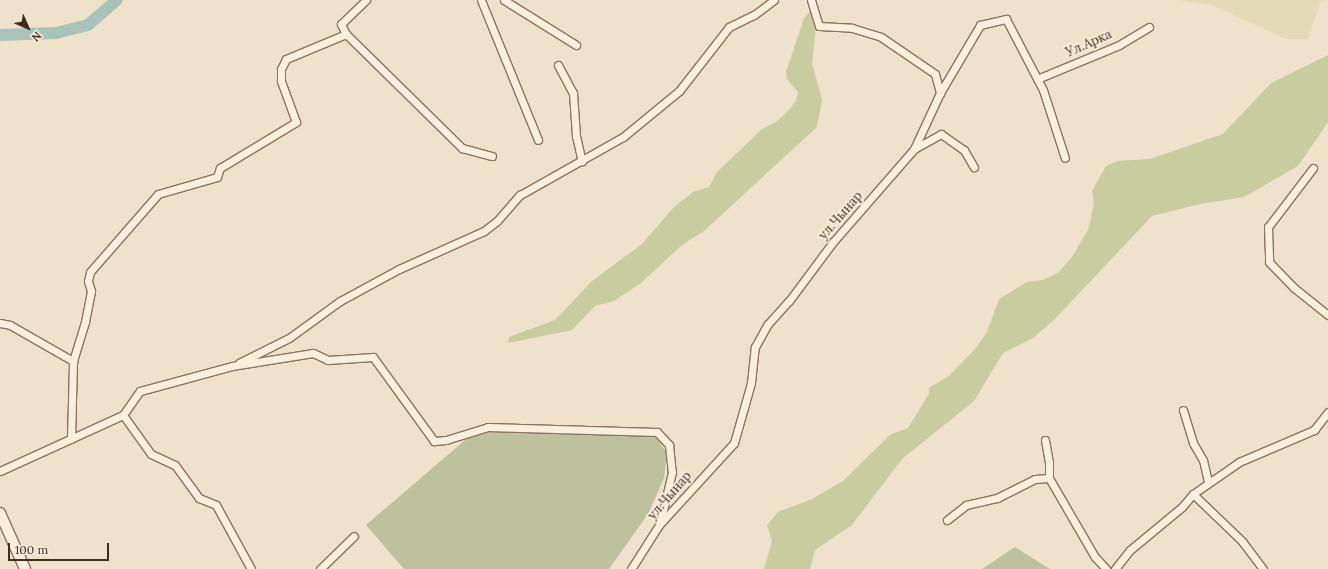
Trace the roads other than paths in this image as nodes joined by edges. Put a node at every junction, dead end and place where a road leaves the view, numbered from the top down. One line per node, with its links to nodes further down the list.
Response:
1 (366, 0): 7 (street)
2 (481, 0): 12 (street)
3 (504, 0): 8 (street)
4 (774, 0): 16 (street)
5 (811, 0): 11 (street)
6 (1149, 28): 10 (street, Ул.Арка)
7 (346, 34): 14 (street); 21 (street)
8 (576, 45)
9 (558, 65): 16 (street)
10 (1038, 79): 11 (street, ул.Чынар); 15 (street, ул.Чынар)
11 (940, 93): 13 (street, ул.Чынар)
12 (538, 140)
13 (914, 149): 17 (street); 34 (street, ул.Чынар)
14 (492, 156)
15 (1064, 158)
16 (582, 161): 22 (street)
17 (974, 167)
18 (1313, 168): 19 (street)
19 (1328, 315)
20 (0, 323): 21 (street)
21 (73, 361): 26 (street)
22 (232, 366): 25 (street); 34 (street)
23 (1183, 410): 30 (street)
24 (1328, 412): 30 (street)
25 (123, 415): 26 (street); 37 (street)
26 (71, 438): 28 (street)
27 (1045, 440): 29 (street)
28 (0, 470)
29 (1049, 478): 33 (street); 40 (street)
30 (1208, 482): 31 (street)
31 (1193, 494): 41 (street); 42 (street)
32 (0, 513): 36 (street)
33 (947, 520)
34 (659, 524): 39 (street, ул.Чынар)
35 (354, 536): 38 (street)
36 (25, 569)
37 (251, 569)
38 (320, 569)
39 (631, 569)
40 (1106, 569)
41 (1115, 569)
42 (1262, 569)

